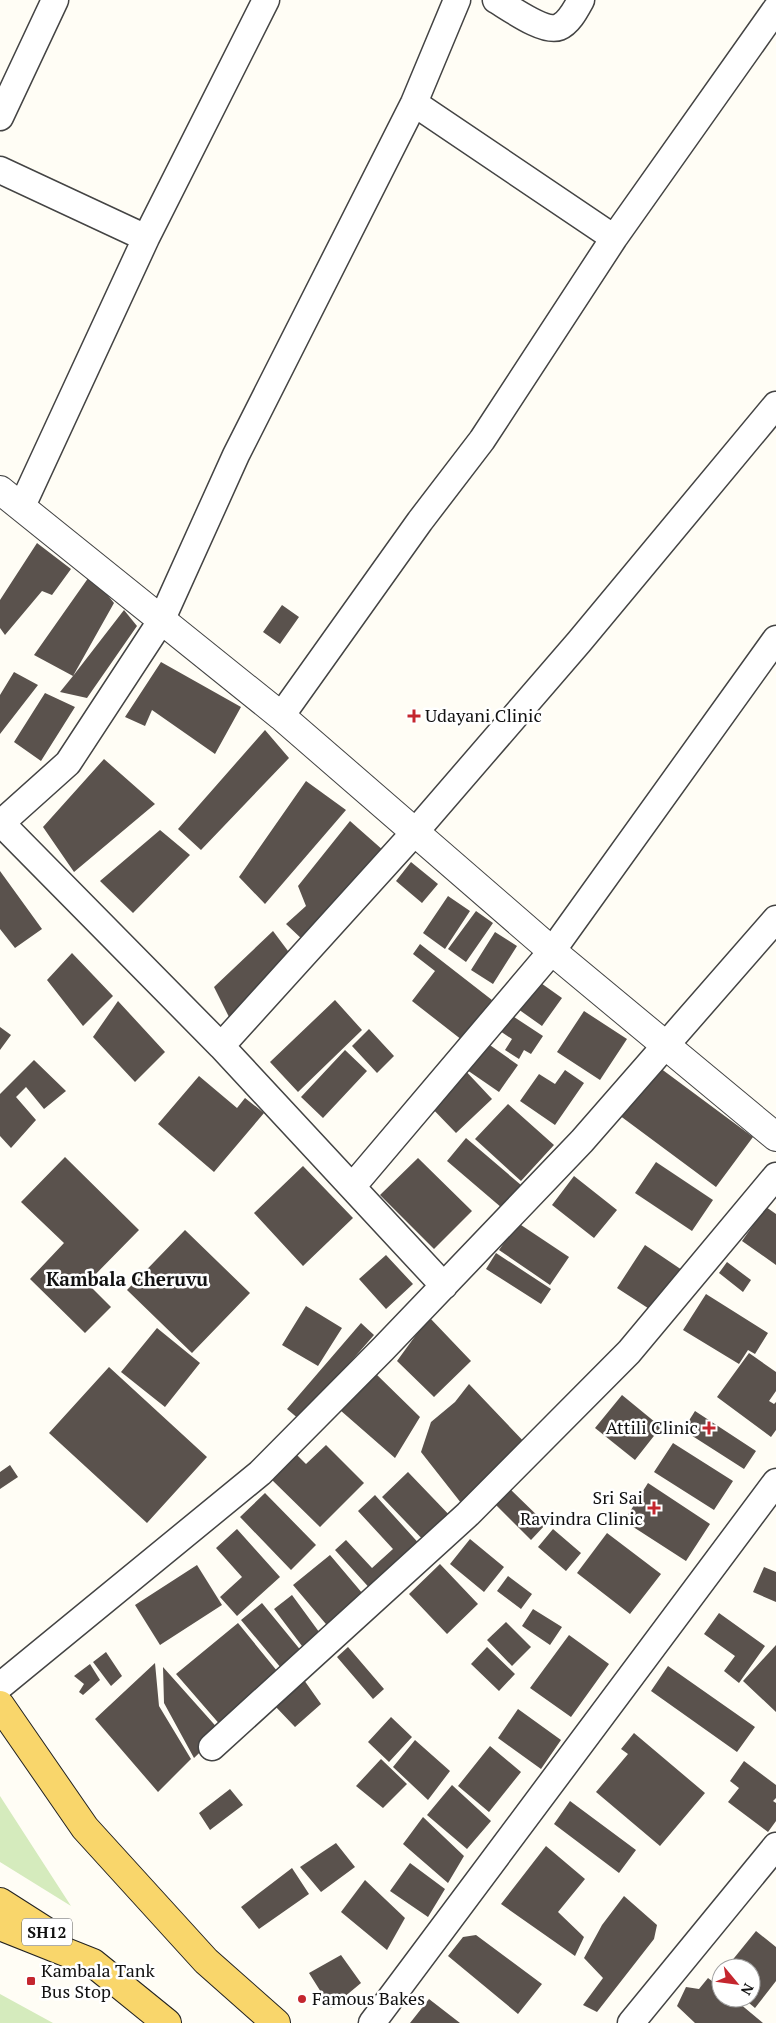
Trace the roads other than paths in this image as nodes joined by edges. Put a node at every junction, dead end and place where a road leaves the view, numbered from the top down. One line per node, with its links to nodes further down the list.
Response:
1 (55, 0): 8 (street)
2 (266, 0): 10 (street)
3 (458, 0): 7 (street)
4 (496, 0): 5 (street)
5 (581, 0)
6 (776, 9): 11 (street)
7 (414, 103): 11 (street); 15 (street)
8 (0, 117)
9 (0, 170): 10 (street)
10 (146, 238): 14 (street)
11 (614, 238): 17 (street)
12 (776, 405): 19 (street)
13 (0, 490): 14 (street)
14 (22, 506): 15 (street)
15 (161, 621): 17 (street); 18 (street)
16 (776, 639): 21 (street)
17 (281, 716): 19 (street)
18 (0, 824): 23 (street)
19 (415, 832): 21 (street); 23 (street)
20 (776, 919): 22 (street)
21 (552, 950): 22 (street); 26 (street)
22 (666, 1045): 24 (street); 27 (street)
23 (221, 1046): 26 (street)
24 (776, 1137)
25 (776, 1176): 31 (street)
26 (352, 1187): 27 (street)
27 (444, 1286): 29 (street)
28 (776, 1482): 38 (street)
29 (0, 1686)
30 (0, 1705): 37 (main road)
31 (212, 1747)
32 (776, 1846): 39 (street)
33 (0, 1902): 35 (main road, SH12)
34 (0, 1926): 35 (main road, SH12)
35 (93, 1962): 36 (main road, SH12)
36 (167, 2023)
37 (276, 2023)
38 (372, 2023)
39 (630, 2023)

